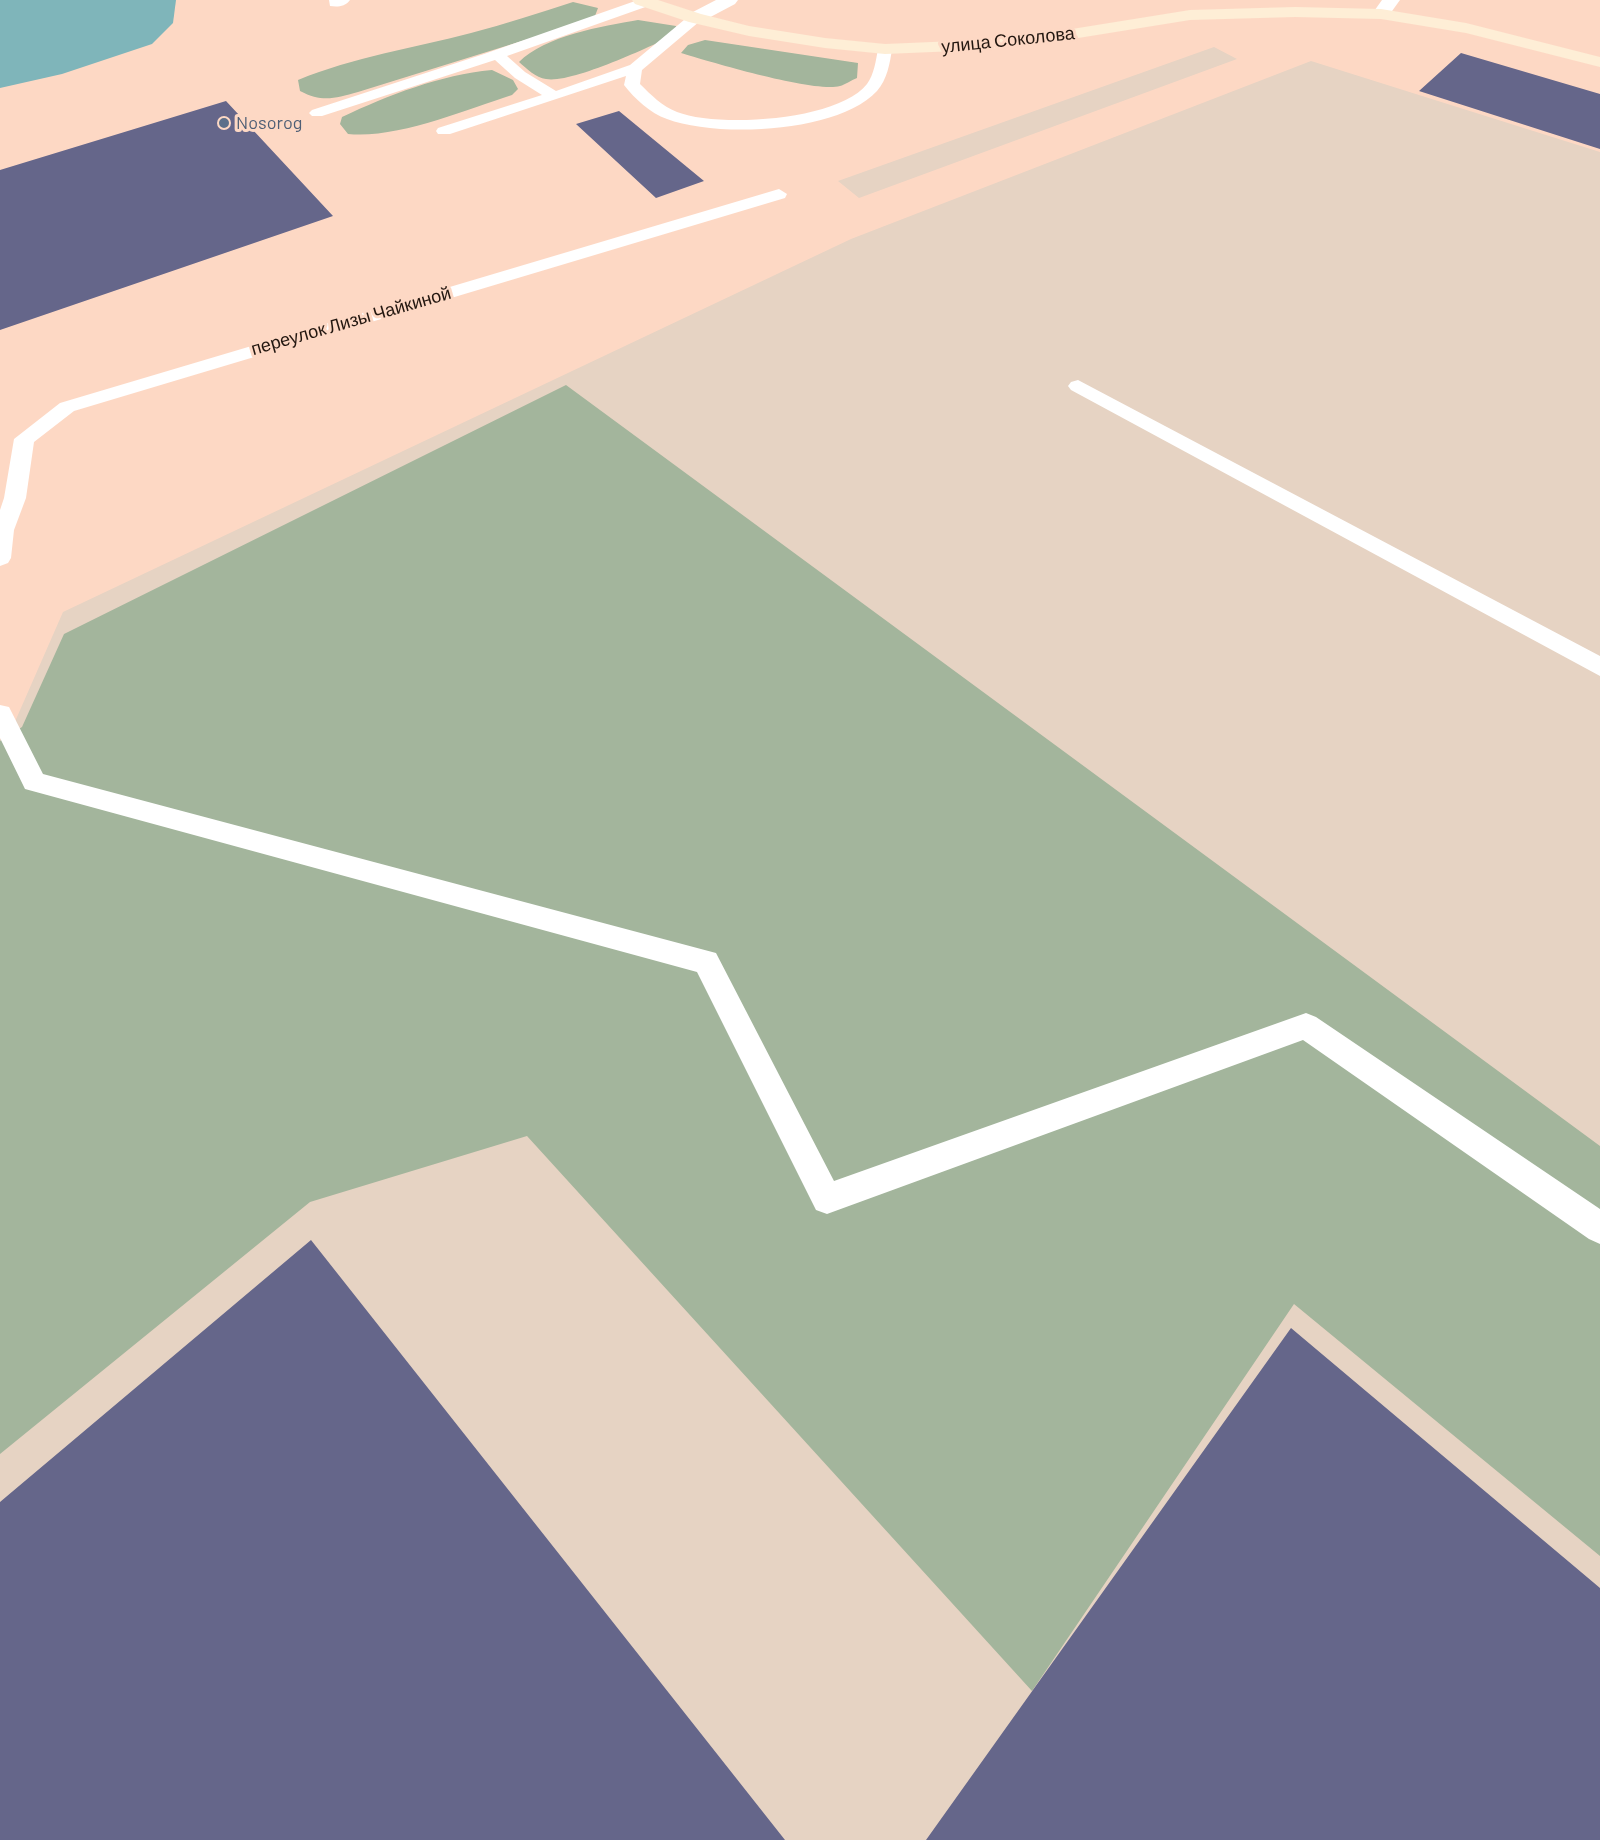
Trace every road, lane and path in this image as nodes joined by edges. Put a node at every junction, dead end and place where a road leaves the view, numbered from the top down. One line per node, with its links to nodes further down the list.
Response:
1 (729, 0): 4 (street)
2 (643, 1): 4 (main road, улица Соколова); 6 (lane)
3 (1386, 7): 5 (main road, улица Соколова); 7 (main road, улица Соколова)
4 (695, 18): 5 (main road, улица Соколова); 8 (lane)
5 (885, 49): 8 (lane)
6 (497, 54): 9 (lane); 10 (lane)
7 (1600, 62)
8 (635, 68): 9 (lane)
9 (554, 96): 11 (lane)
10 (318, 113)
11 (444, 131)
12 (779, 194): 14 (lane, переулок Лизы Чайкиной)
13 (1078, 386): 16 (lane)
14 (2, 530): 15 (lane, переулок Лизы Чайкиной)
15 (0, 558)
16 (1600, 667)
17 (0, 714): 18 (lane)
18 (1600, 1228)

